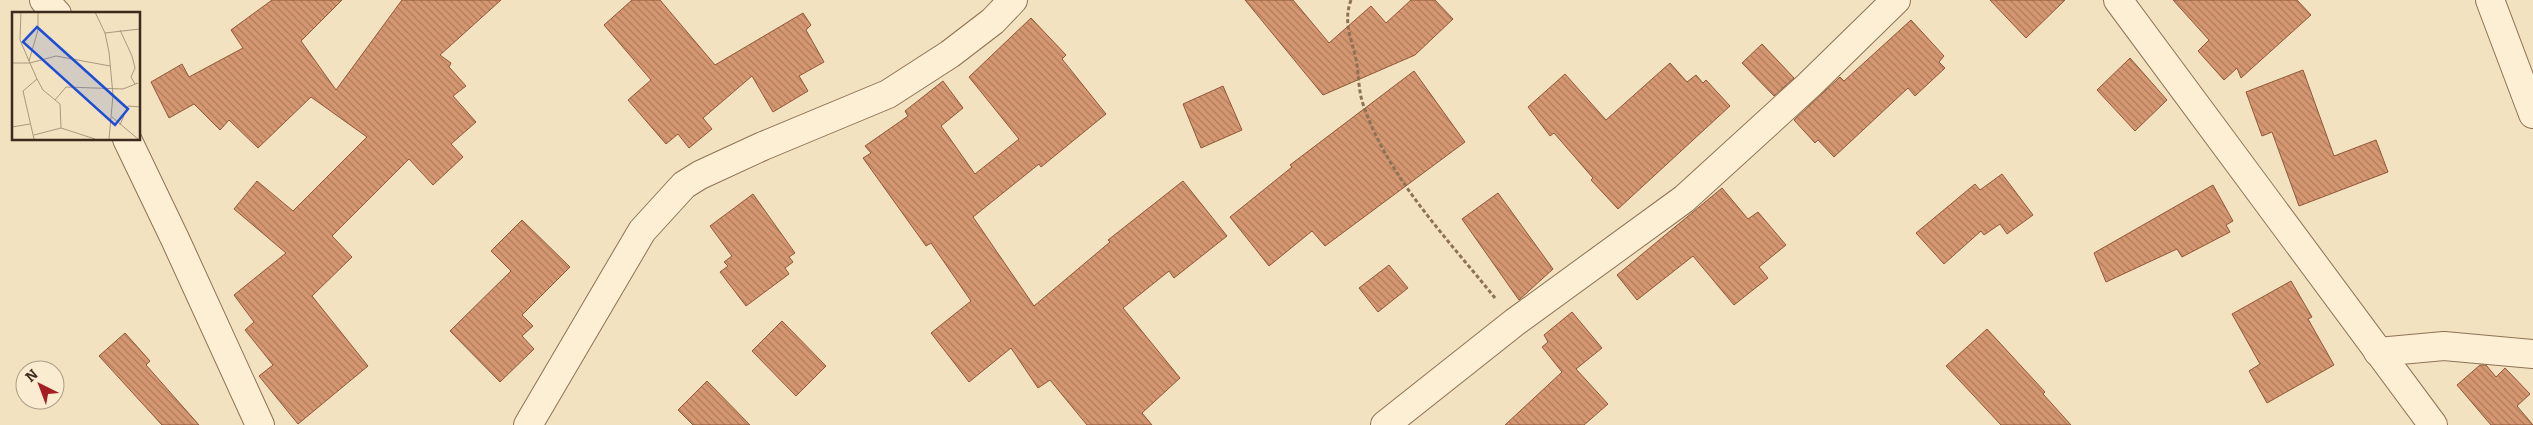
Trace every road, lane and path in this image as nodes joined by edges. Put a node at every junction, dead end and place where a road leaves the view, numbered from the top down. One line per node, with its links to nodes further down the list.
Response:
1 (44, 0): 7 (street)
2 (1013, 0): 14 (street)
3 (1351, 0): 10 (path)
4 (1896, 0): 10 (street)
5 (2118, 0): 11 (street)
6 (2490, 0): 8 (street)
7 (55, 12)
8 (2533, 114)
9 (127, 140): 13 (street)
10 (1515, 322): 15 (street)
11 (2378, 352): 12 (street); 16 (street)
12 (2533, 354)
13 (260, 425)
14 (528, 425)
15 (1385, 425)
16 (2433, 425)

